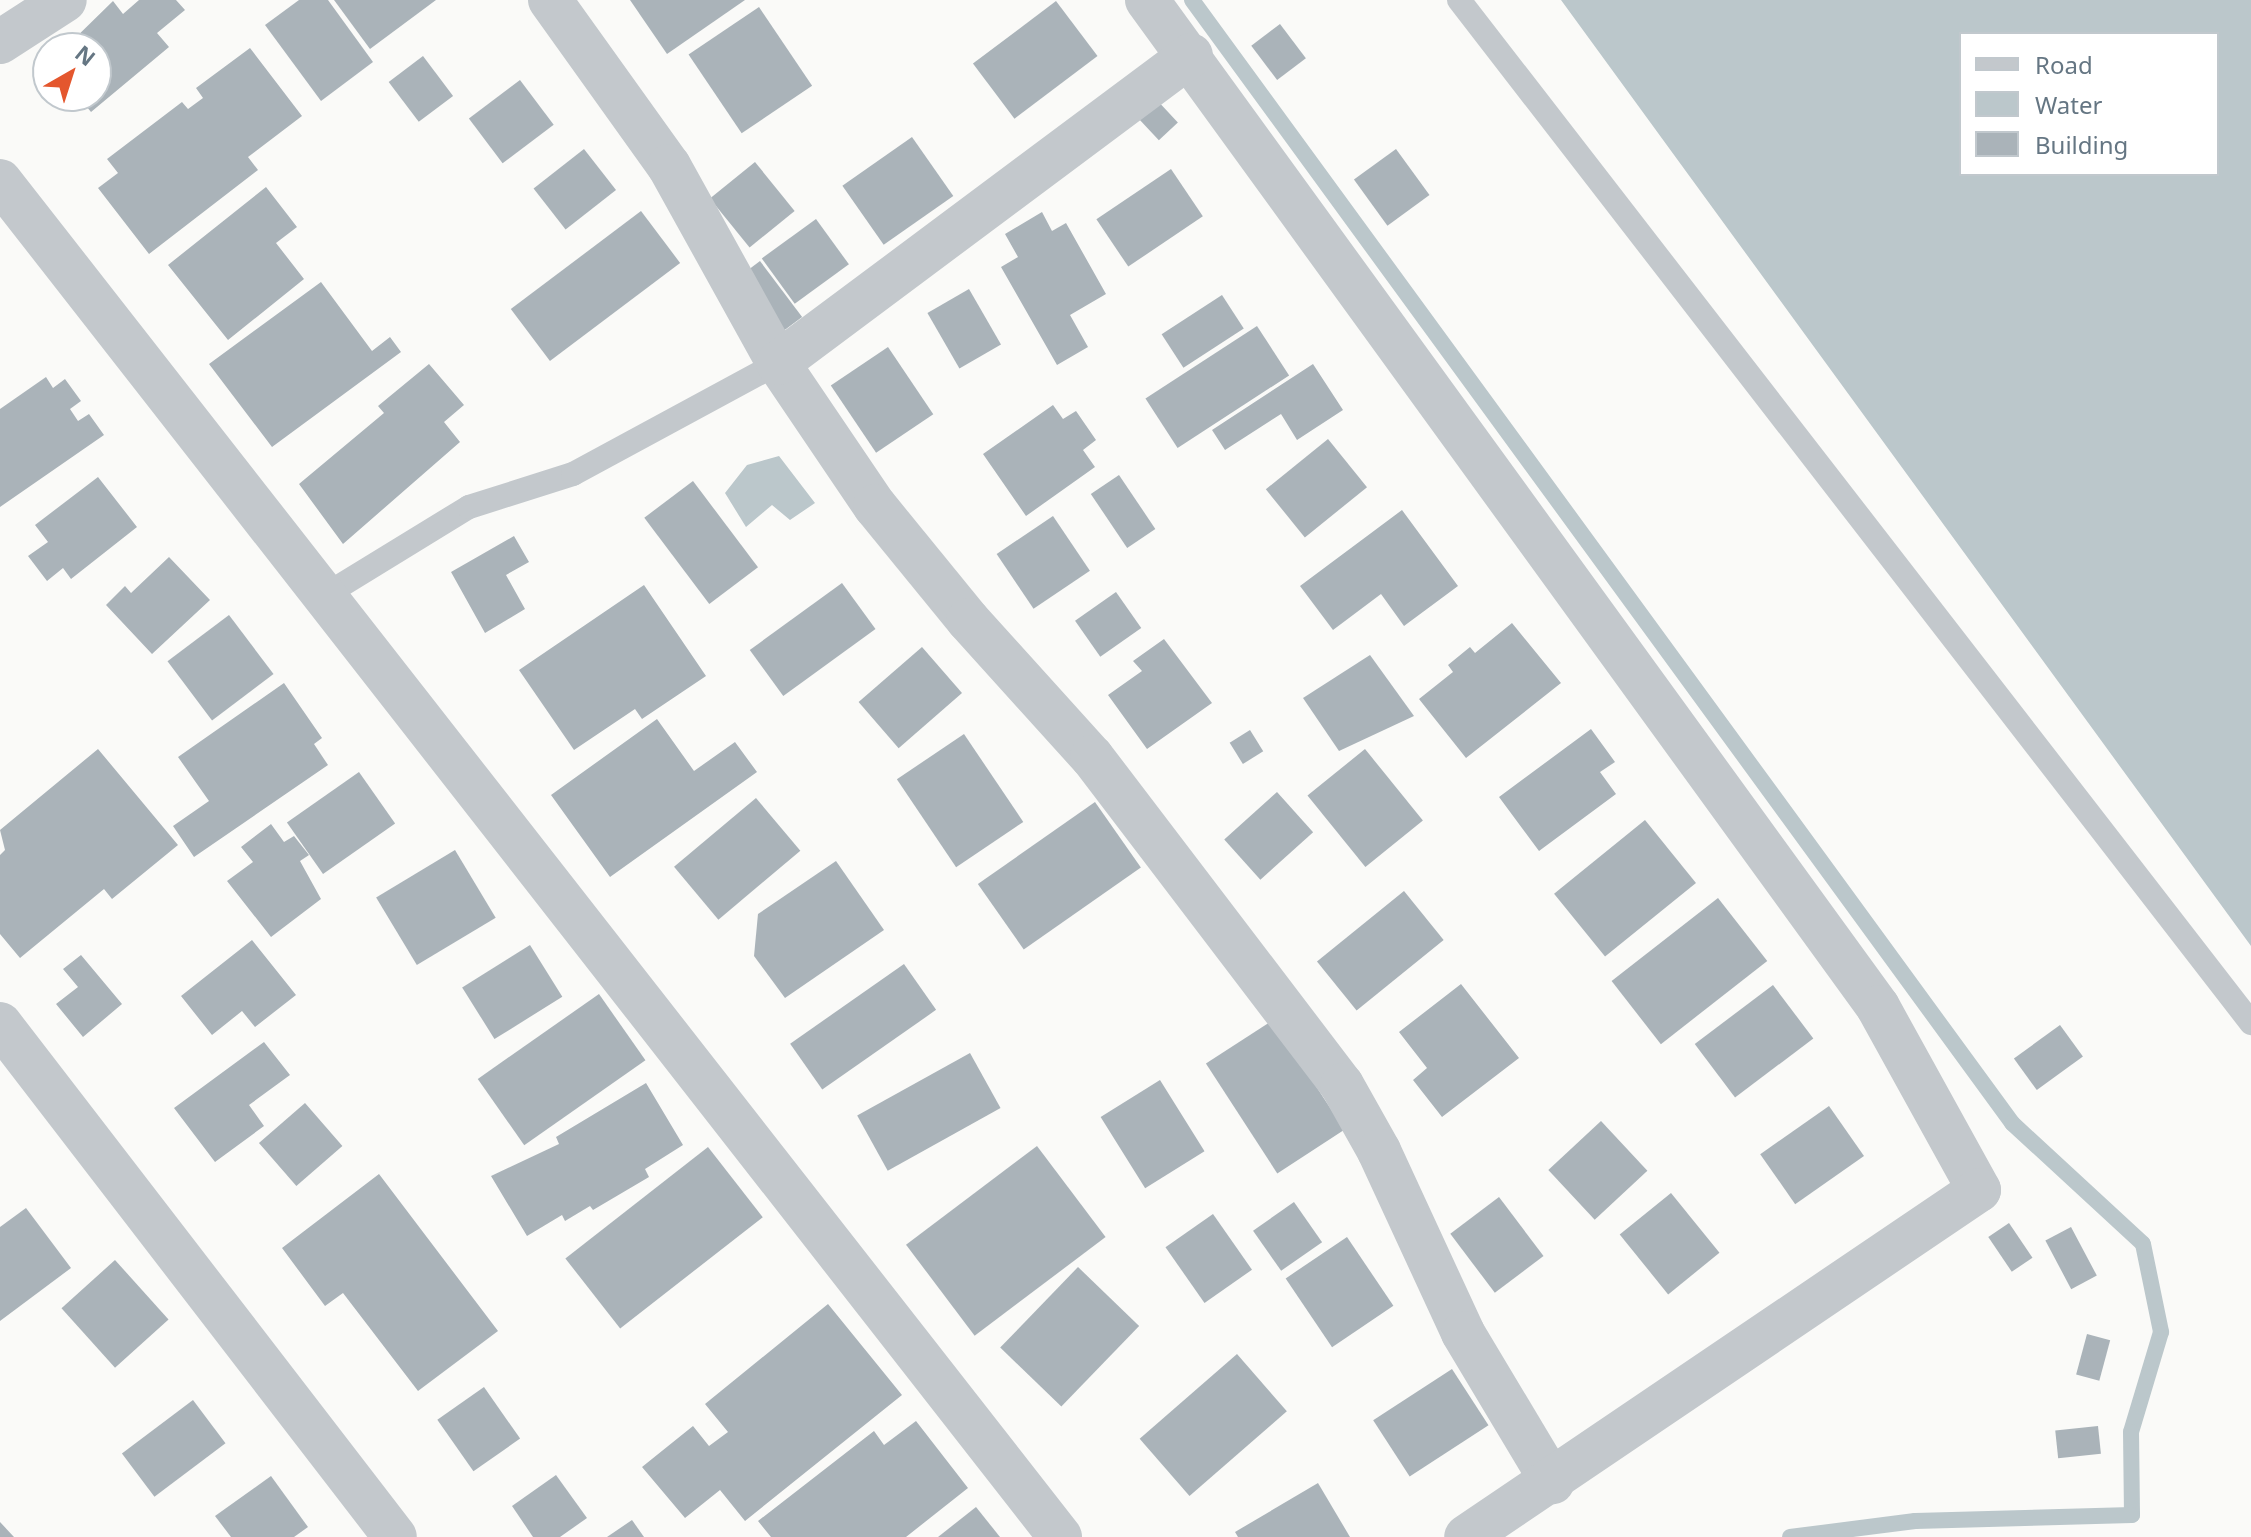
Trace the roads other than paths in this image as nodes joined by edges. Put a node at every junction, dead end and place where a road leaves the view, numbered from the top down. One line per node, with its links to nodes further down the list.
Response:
1 (65, 0): 5 (street)
2 (550, 0): 8 (street)
3 (1147, 0): 6 (street)
4 (1459, 0): 10 (lane)
5 (0, 42)
6 (1191, 55): 8 (street); 12 (street)
7 (0, 181): 9 (street)
8 (778, 363): 9 (lane); 12 (street)
9 (322, 597): 14 (street)
10 (2251, 1023)
11 (0, 1024): 13 (street)
12 (1552, 1482): 15 (street)
13 (395, 1537)
14 (1060, 1537)
15 (1466, 1537)

